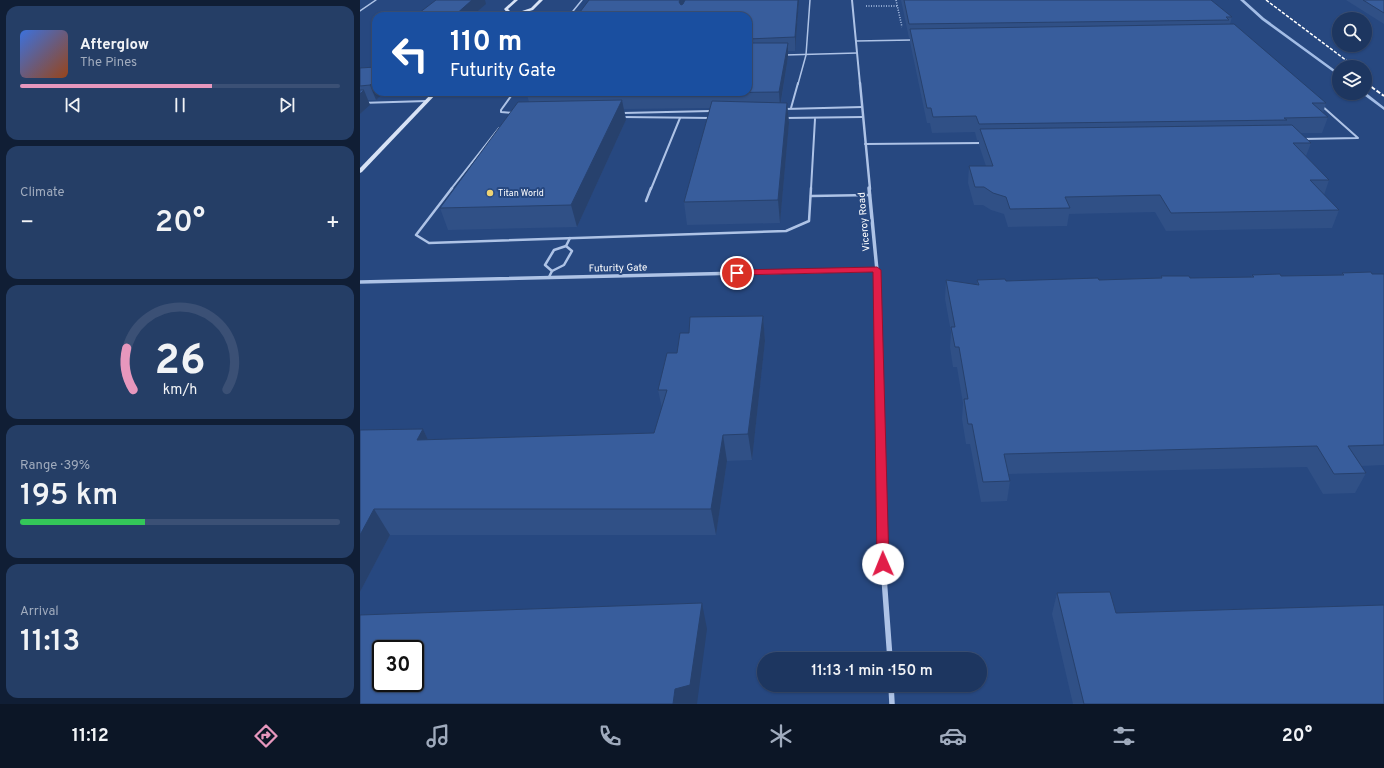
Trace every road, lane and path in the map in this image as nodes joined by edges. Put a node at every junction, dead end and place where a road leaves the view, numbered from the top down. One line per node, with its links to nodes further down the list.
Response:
1 (376, 0): 10 (lane)
2 (516, 0): 11 (main road)
3 (541, 0): 12 (main road)
4 (582, 0): 13 (lane)
5 (810, 0): 19 (lane)
6 (852, 0): 8 (street, Viceroy Road)
7 (896, 0): 9 (path)
8 (852, 6): 9 (path); 16 (street, Viceroy Road)
9 (897, 6): 14 (path)
10 (360, 11)
11 (508, 12)
12 (521, 12)
13 (572, 12)
14 (905, 40): 15 (lane); 16 (lane)
15 (913, 40)
16 (856, 41): 17 (street, Viceroy Road)
17 (857, 53): 19 (lane); 25 (street, Viceroy Road)
18 (778, 55): 19 (lane)
19 (806, 55): 26 (lane)
20 (432, 96): 22 (main road)
21 (511, 96): 29 (lane)
22 (428, 101): 24 (lane); 41 (main road)
23 (1317, 102): 38 (lane)
24 (360, 103)
25 (862, 107): 26 (lane); 31 (street, Viceroy Road)
26 (791, 108): 27 (lane)
27 (783, 109)
28 (712, 111): 30 (lane)
29 (515, 113)
30 (616, 114)
31 (863, 116): 36 (lane); 40 (street, Viceroy Road)
32 (618, 118): 33 (lane)
33 (680, 118): 34 (lane); 44 (lane)
34 (712, 118)
35 (783, 118): 36 (lane)
36 (815, 119): 43 (lane)
37 (500, 126): 45 (lane)
38 (1297, 139)
39 (989, 143): 40 (lane)
40 (865, 144): 42 (street, Viceroy Road)
41 (360, 172)
42 (870, 195): 43 (lane); 47 (street, Viceroy Road)
43 (811, 196): 45 (lane)
44 (646, 201)
45 (570, 238): 46 (lane)
46 (566, 246): 48 (lane); 48 (lane)
47 (877, 270): 49 (street, Futurity Gate); 51 (street, Viceroy Road)
48 (552, 271): 49 (lane)
49 (549, 277): 50 (street, Futurity Gate)
50 (360, 282)
51 (889, 652)
52 (891, 692): 53 (street)
53 (892, 704)

